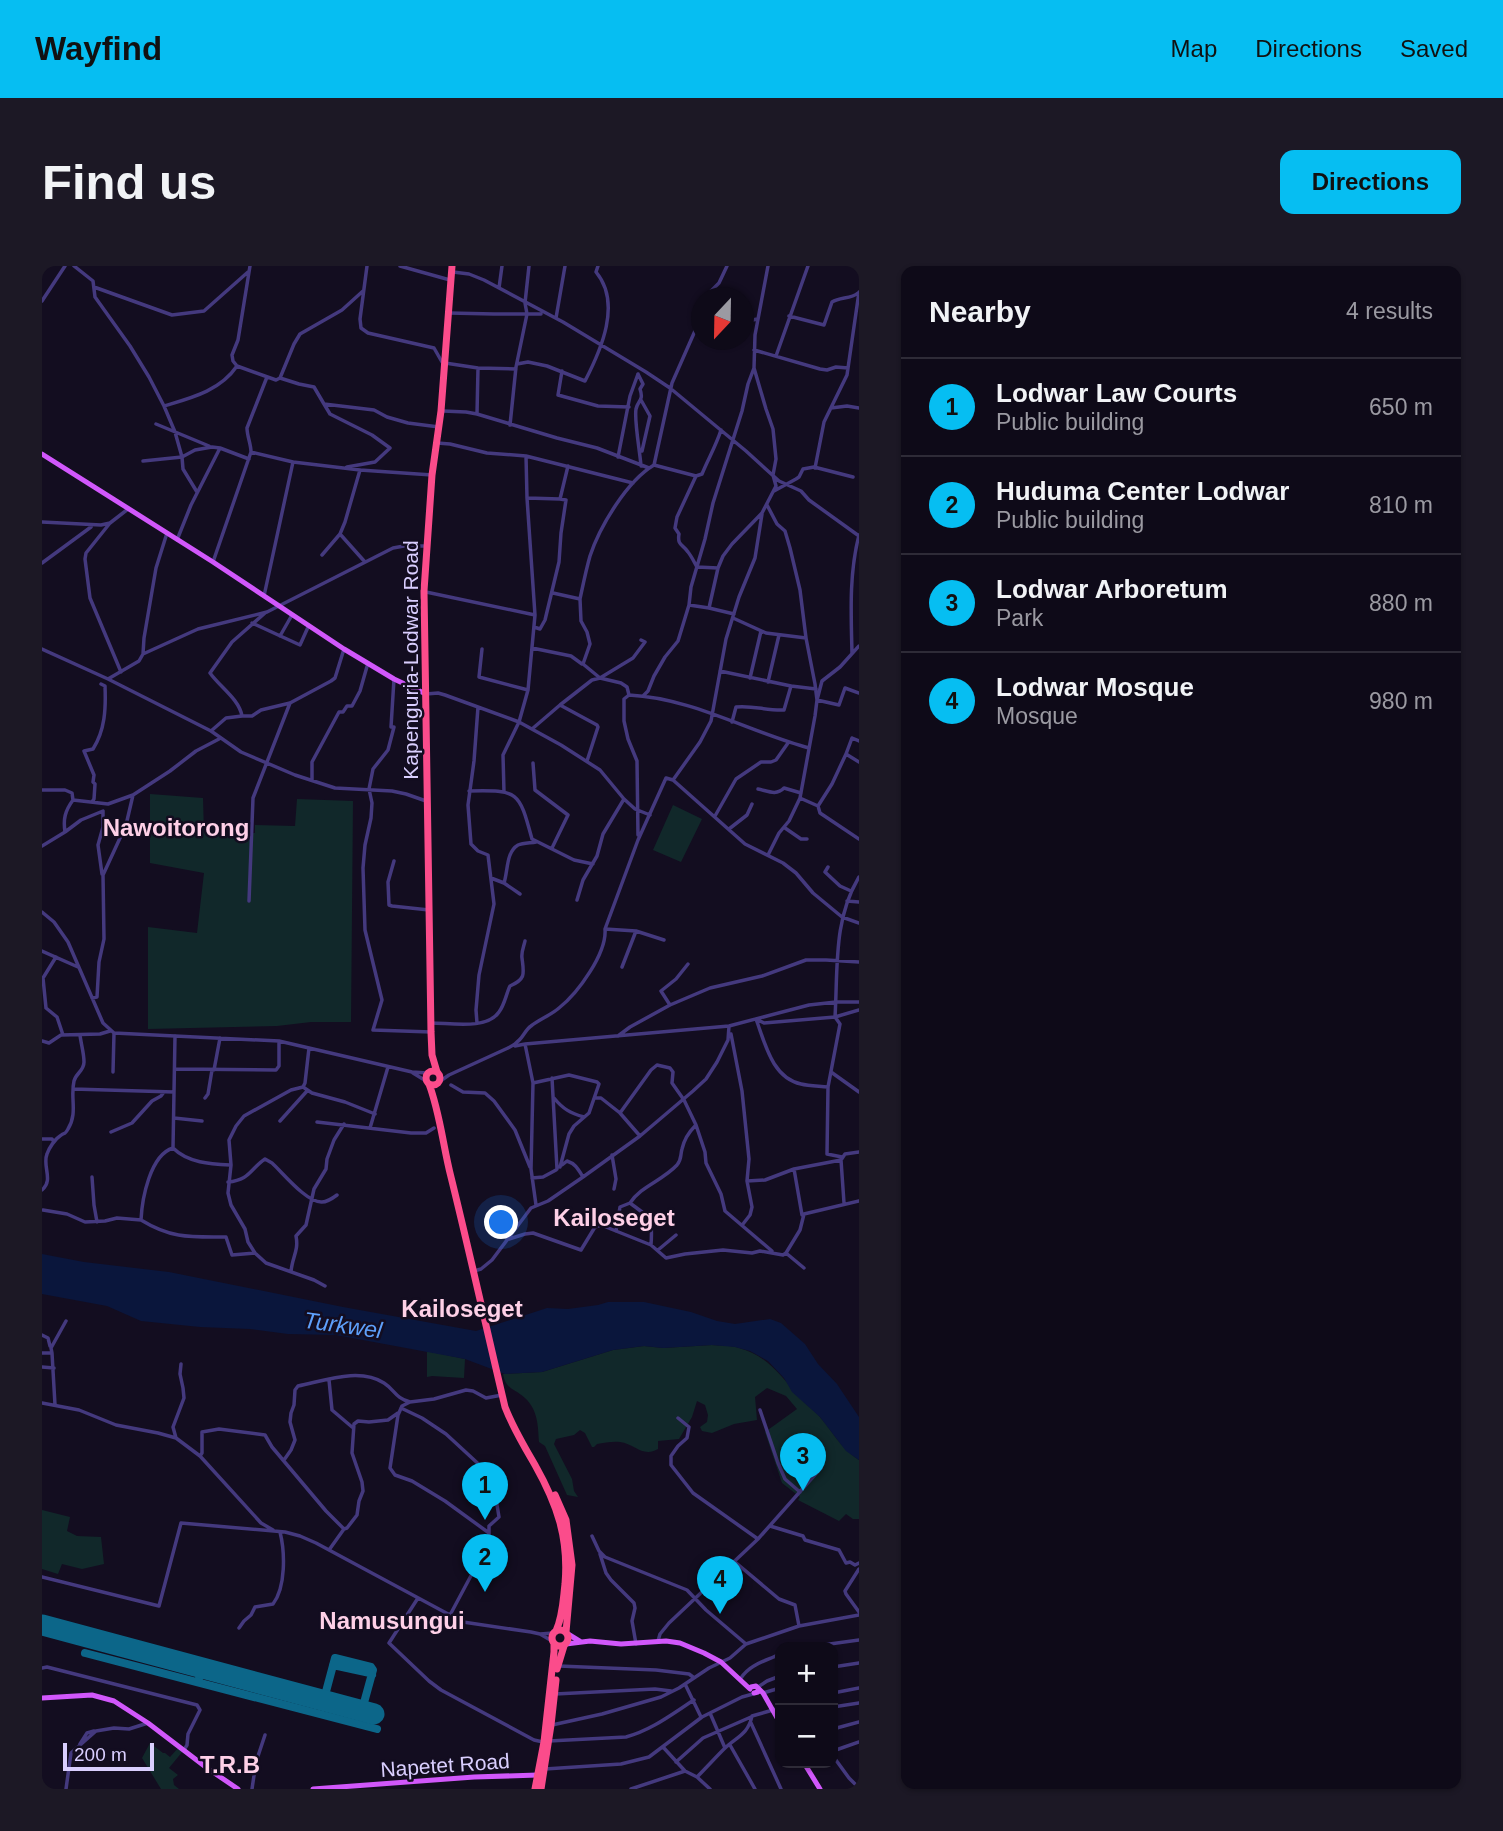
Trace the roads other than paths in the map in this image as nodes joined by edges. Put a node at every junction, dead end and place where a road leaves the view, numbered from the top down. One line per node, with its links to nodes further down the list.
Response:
1 (65, 266): 19 (street)
2 (74, 266): 14 (street)
3 (367, 266): 17 (street)
4 (400, 266): 13 (street)
5 (502, 266): 16 (street)
6 (529, 266): 20 (street)
7 (565, 266): 25 (street)
8 (598, 266): 29 (street)
9 (727, 266): 15 (street)
10 (768, 266): 26 (street)
11 (808, 266): 24 (street)
12 (250, 268): 14 (street); 33 (street)
13 (451, 273): 16 (street); 21 (highway, Kapenguria-Lodwar Road)
14 (94, 287): 46 (street)
15 (715, 287)
16 (499, 288): 20 (street)
17 (364, 289): 32 (street); 42 (street)
18 (859, 293): 24 (street); 38 (street)
19 (42, 301)
20 (525, 303): 22 (street); 23 (street)
21 (449, 313): 22 (street); 32 (highway, Kapenguria-Lodwar Road)
22 (527, 314): 23 (street); 34 (street)
23 (547, 314): 25 (street)
24 (789, 316): 31 (street)
25 (556, 318): 29 (street)
26 (757, 319): 27 (street); 30 (street)
27 (754, 320)
28 (691, 340): 43 (street)
29 (601, 345): 36 (street); 39 (street)
30 (754, 350): 31 (street); 37 (street)
31 (776, 356): 38 (street)
32 (445, 363): 35 (street); 50 (highway, Kapenguria-Lodwar Road)
33 (237, 366): 41 (street); 46 (street)
34 (516, 367): 35 (street); 39 (street); 53 (street)
35 (478, 368): 51 (street)
36 (641, 368): 40 (street); 43 (street)
37 (754, 368): 57 (street); 77 (street)
38 (848, 368): 48 (street)
39 (562, 371): 47 (street)
40 (638, 374): 44 (street); 47 (street)
41 (267, 377): 42 (street); 61 (street)
42 (280, 378): 45 (street)
43 (670, 388): 55 (street); 72 (street)
44 (641, 400): 66 (street); 66 (street)
45 (324, 404): 54 (street); 73 (street)
46 (164, 406): 56 (street)
47 (629, 408): 65 (street)
48 (831, 408): 49 (street); 74 (street)
49 (859, 408)
50 (441, 411): 51 (street); 54 (highway, Kapenguria-Lodwar Road)
51 (477, 414): 53 (street)
52 (156, 424): 56 (street)
53 (510, 425): 65 (street)
54 (439, 428): 58 (highway, Kapenguria-Lodwar Road)
55 (721, 430): 57 (street); 78 (street)
56 (175, 432): 59 (street); 64 (street)
57 (733, 440): 77 (street); 101 (street)
58 (436, 443): 63 (street); 76 (highway, Kapenguria-Lodwar Road)
59 (212, 447): 60 (street); 64 (street)
60 (220, 448): 67 (street); 82 (street)
61 (251, 452): 67 (street); 69 (street)
62 (42, 454): 87 (main road)
63 (526, 456): 70 (street); 84 (street)
64 (181, 457): 68 (street); 82 (street)
65 (618, 457): 71 (street)
66 (641, 458): 71 (street)
67 (249, 459): 99 (street)
68 (143, 461)
69 (293, 462): 73 (street); 105 (street)
70 (569, 466): 80 (street); 85 (street)
71 (641, 466): 72 (street)
72 (651, 467): 78 (street); 80 (street)
73 (343, 468): 75 (street)
74 (815, 468): 79 (street); 81 (street)
75 (360, 470): 76 (street); 93 (street)
76 (432, 475): 96 (highway, Kapenguria-Lodwar Road)
77 (773, 475): 81 (street); 83 (street)
78 (696, 476): 101 (street)
79 (853, 477)
80 (633, 483): 106 (street)
81 (787, 485): 83 (street); 94 (street)
82 (197, 492): 95 (street)
83 (773, 492): 86 (street)
84 (527, 498): 85 (street); 112 (street)
85 (560, 499): 104 (street)
86 (767, 505): 88 (street); 120 (street)
87 (128, 509): 90 (street); 92 (main road)
88 (762, 513): 102 (street); 113 (street)
89 (42, 522): 91 (street)
90 (110, 523): 91 (street); 132 (street)
91 (93, 526): 98 (street)
92 (167, 533): 95 (main road); 127 (street)
93 (340, 534): 97 (street); 100 (street)
94 (859, 536): 128 (street)
95 (177, 540): 99 (main road)
96 (426, 546): 100 (street); 103 (highway, Kapenguria-Lodwar Road)
97 (322, 555)
98 (42, 562)
99 (213, 562): 105 (main road)
100 (365, 562): 108 (street)
101 (697, 567): 102 (street); 107 (street)
102 (718, 568): 109 (street)
103 (424, 591): 112 (street); 143 (highway, Kapenguria-Lodwar Road)
104 (553, 593): 106 (street); 116 (street)
105 (264, 596): 108 (main road)
106 (580, 600): 130 (street)
107 (689, 605): 109 (street); 145 (street)
108 (278, 606): 110 (street); 111 (main road)
109 (709, 608): 113 (street)
110 (267, 612): 114 (street); 127 (street)
111 (292, 615): 115 (main road); 119 (street)
112 (535, 615): 116 (street)
113 (733, 616): 117 (street); 131 (street)
114 (252, 623): 119 (street); 151 (street)
115 (309, 625): 119 (street); 125 (main road)
116 (534, 627): 123 (street)
117 (761, 631): 118 (street); 134 (street)
118 (779, 635): 120 (street); 137 (street)
119 (280, 636)
120 (806, 638): 140 (street)
121 (641, 640): 133 (street)
122 (859, 646): 128 (street)
123 (532, 648): 130 (street); 141 (street)
124 (42, 649): 135 (street)
125 (344, 649): 129 (main road); 147 (street)
126 (482, 649): 141 (street)
127 (143, 654): 132 (street)
128 (852, 655): 146 (street)
129 (368, 663): 136 (main road); 165 (street)
130 (583, 664): 133 (street)
131 (720, 671): 134 (street); 150 (street)
132 (121, 672): 135 (street)
133 (600, 678): 144 (street); 148 (street)
134 (750, 678): 137 (street)
135 (108, 679): 155 (street)
136 (394, 679): 143 (main road); 167 (street)
137 (768, 682): 139 (street)
138 (101, 684): 176 (street)
139 (791, 686): 140 (street); 153 (street)
140 (816, 689): 146 (street)
141 (528, 690): 152 (street)
142 (859, 693): 146 (street)
143 (426, 694): 149 (street); 177 (highway, Kapenguria-Lodwar Road)
144 (629, 695): 145 (street); 180 (street)
145 (643, 696): 150 (street)
146 (817, 700): 159 (street)
147 (290, 703): 151 (street); 162 (street)
148 (560, 705): 154 (street); 161 (street)
149 (478, 707): 152 (street); 170 (street)
150 (713, 715): 153 (street); 166 (street)
151 (242, 716): 155 (street)
152 (519, 722): 154 (street); 171 (street)
153 (732, 722): 158 (street)
154 (532, 729): 161 (street)
155 (211, 731): 156 (street)
156 (219, 738): 162 (street); 172 (street)
157 (859, 741): 160 (street)
158 (789, 742): 159 (street); 182 (street)
159 (809, 748): 173 (street)
160 (846, 754): 164 (street); 179 (street)
161 (587, 761): 174 (street)
162 (266, 762): 165 (street); 203 (street)
163 (533, 762): 191 (street)
164 (859, 762)
165 (312, 780): 167 (street)
166 (673, 780): 181 (street); 182 (street)
167 (369, 789): 177 (street); 232 (street)
168 (758, 789): 173 (street)
169 (42, 790): 175 (street)
170 (468, 791): 171 (street); 198 (street)
171 (504, 792): 189 (street)
172 (133, 795): 176 (street); 196 (street)
173 (801, 795): 179 (street); 183 (street)
174 (624, 799): 180 (street); 194 (street)
175 (73, 800): 176 (street); 185 (street)
176 (92, 802)
177 (428, 802): 206 (highway, Kapenguria-Lodwar Road)
178 (752, 804): 184 (street)
179 (817, 806): 187 (street)
180 (639, 811): 181 (street); 188 (street)
181 (650, 815): 188 (street)
182 (715, 816): 184 (street)
183 (784, 827): 186 (street); 192 (street)
184 (729, 829): 192 (street)
185 (65, 832): 190 (street); 196 (street)
186 (807, 839)
187 (859, 839)
188 (638, 840): 210 (street)
189 (538, 841): 191 (street); 199 (street)
190 (42, 846)
191 (552, 848): 194 (street)
192 (768, 855): 208 (street)
193 (394, 861): 206 (street)
194 (593, 864): 202 (street)
195 (828, 867): 200 (street)
196 (103, 875): 223 (street)
197 (859, 877): 200 (street)
198 (491, 878): 199 (street); 230 (street)
199 (503, 883): 201 (street)
200 (851, 891): 204 (street)
201 (520, 894)
202 (578, 900)
203 (248, 901)
204 (847, 901): 205 (street); 208 (street)
205 (859, 902)
206 (429, 910): 232 (highway, Kapenguria-Lodwar Road)
207 (42, 912): 216 (street)
208 (842, 917): 209 (street); 217 (street)
209 (859, 923)
210 (605, 929): 211 (street); 244 (street)
211 (636, 931): 212 (street); 222 (street)
212 (664, 940)
213 (525, 941): 230 (street)
214 (42, 951): 215 (street)
215 (56, 957): 219 (street); 235 (street)
216 (76, 958): 219 (street); 221 (street)
217 (837, 960): 218 (street); 224 (street); 226 (street)
218 (859, 962)
219 (71, 963): 221 (street)
220 (688, 964): 226 (street)
221 (80, 967): 223 (street)
222 (622, 967)
223 (92, 998): 233 (street)
224 (836, 1002): 225 (street); 228 (street); 229 (street)
225 (859, 1002)
226 (670, 1006): 238 (street)
227 (859, 1010): 228 (street)
228 (835, 1017): 229 (street); 249 (street)
229 (757, 1019): 231 (street); 255 (street)
230 (477, 1023): 232 (street)
231 (729, 1026): 234 (street); 238 (street)
232 (431, 1028): 251 (highway, Kapenguria-Lodwar Road)
233 (112, 1032): 236 (street); 237 (street); 248 (street)
234 (730, 1032): 264 (street); 291 (street)
235 (63, 1035): 236 (street); 240 (street)
236 (80, 1035): 256 (street)
237 (175, 1036): 239 (street); 246 (street)
238 (618, 1036): 242 (street)
239 (220, 1038): 241 (street); 247 (street)
240 (42, 1041)
241 (279, 1041): 243 (street); 247 (street)
242 (525, 1044): 244 (street); 253 (street)
243 (309, 1048): 245 (street); 257 (street)
244 (508, 1048): 250 (street)
245 (388, 1066): 251 (street); 266 (street)
246 (175, 1069): 247 (street); 259 (street)
247 (213, 1070): 261 (street)
248 (113, 1072)
249 (831, 1072): 255 (street); 260 (street)
250 (449, 1075): 251 (street); 251 (street)
251 (433, 1078): 315 (highway, Kapenguria-Lodwar Road)
252 (552, 1078): 253 (street); 262 (street); 263 (street)
253 (533, 1083): 286 (street)
254 (451, 1085): 286 (street)
255 (828, 1087): 283 (street)
256 (73, 1089): 258 (street); 279 (street)
257 (305, 1089): 266 (street); 270 (street); 284 (street)
258 (164, 1092): 259 (street); 276 (street)
259 (174, 1092): 268 (street)
260 (859, 1092)
261 (205, 1098)
262 (554, 1098): 267 (street); 285 (street)
263 (595, 1098): 265 (street); 267 (street)
264 (684, 1100): 265 (street); 273 (street); 277 (street)
265 (620, 1113): 277 (street)
266 (375, 1114): 274 (street)
267 (584, 1117): 285 (street)
268 (174, 1118): 269 (street); 280 (street)
269 (202, 1121)
270 (280, 1121)
271 (317, 1122): 272 (street)
272 (344, 1124): 274 (street); 296 (street)
273 (696, 1125): 298 (street); 305 (street)
274 (370, 1128): 275 (street)
275 (434, 1128)
276 (111, 1132)
277 (640, 1136): 282 (street)
278 (42, 1139): 279 (street)
279 (54, 1142): 294 (street)
280 (173, 1148): 284 (street); 303 (street)
281 (859, 1152): 283 (street)
282 (612, 1155): 289 (street); 293 (street)
283 (842, 1158): 287 (street); 299 (street)
284 (231, 1166): 292 (street)
285 (558, 1168): 289 (street); 290 (street)
286 (531, 1169): 290 (street)
287 (794, 1169): 291 (street); 302 (street)
288 (92, 1177): 304 (street)
289 (583, 1177): 300 (street)
290 (532, 1178): 300 (street)
291 (747, 1181): 305 (street)
292 (229, 1182): 296 (street); 312 (street)
293 (614, 1189)
294 (42, 1190)
295 (337, 1195): 296 (street)
296 (311, 1199): 316 (street)
297 (859, 1200): 299 (street)
298 (630, 1203): 306 (street); 309 (street)
299 (844, 1203): 302 (street)
300 (536, 1205): 308 (street)
301 (43, 1210): 304 (street)
302 (802, 1217): 313 (street)
303 (141, 1220): 304 (street); 312 (street)
304 (97, 1222)
305 (743, 1224): 311 (street)
306 (616, 1231): 308 (street); 309 (street)
307 (676, 1235): 310 (street)
308 (509, 1239): 315 (street)
309 (650, 1245): 310 (street)
310 (658, 1251): 311 (street)
311 (773, 1252): 313 (street)
312 (256, 1253): 316 (street)
313 (786, 1253): 314 (street)
314 (804, 1268)
315 (474, 1270): 326 (highway, Kapenguria-Lodwar Road)
316 (291, 1272): 317 (street)
317 (325, 1286)
318 (66, 1321): 320 (street)
319 (42, 1335): 320 (street)
320 (52, 1351): 321 (street); 324 (street)
321 (42, 1353)
322 (181, 1364): 334 (street)
323 (42, 1367): 324 (street)
324 (54, 1368): 329 (street)
325 (329, 1380): 327 (street); 333 (street); 336 (street)
326 (502, 1395): 327 (street); 337 (highway, Kapenguria-Lodwar Road)
327 (410, 1402): 330 (street)
328 (42, 1403): 329 (street)
329 (55, 1405): 334 (street)
330 (400, 1410): 333 (street); 343 (street); 343 (street)
331 (760, 1410): 339 (street)
332 (678, 1418): 345 (street)
333 (353, 1428): 341 (street)
334 (176, 1438): 335 (street)
335 (201, 1457): 336 (street); 342 (street)
336 (284, 1460): 341 (street)
337 (535, 1466): 358 (highway); 360 (highway)
338 (821, 1468): 339 (street)
339 (800, 1492): 340 (street)
340 (770, 1526): 345 (street); 349 (street)
341 (344, 1529): 346 (street)
342 (277, 1532): 346 (street); 351 (street); 357 (street)
343 (489, 1533): 354 (street)
344 (592, 1536): 347 (street)
345 (758, 1539): 348 (street)
346 (329, 1550): 352 (street)
347 (599, 1551): 353 (street); 365 (street)
348 (735, 1562): 353 (street); 356 (street)
349 (859, 1563)
350 (859, 1569): 355 (street)
351 (42, 1577)
352 (418, 1598): 354 (street); 400 (street)
353 (696, 1598): 362 (street); 366 (street)
354 (450, 1615): 359 (street)
355 (859, 1616): 356 (street)
356 (799, 1626): 366 (street)
357 (239, 1628)
358 (567, 1633): 360 (highway); 363 (main road); 367 (highway)
359 (540, 1634): 360 (street); 360 (street)
360 (554, 1637): 367 (highway); 400 (highway)
361 (859, 1640): 364 (street)
362 (658, 1641): 365 (main road); 369 (main road)
363 (582, 1642): 365 (main road); 367 (main road)
364 (838, 1643)
365 (636, 1644)
366 (746, 1644): 369 (street)
367 (565, 1645): 371 (highway)
368 (775, 1656): 375 (street)
369 (721, 1662): 374 (street); 375 (main road)
370 (859, 1663): 372 (street)
371 (557, 1666): 374 (street); 383 (highway)
372 (838, 1666)
373 (42, 1668): 405 (street)
374 (693, 1677): 377 (street)
375 (740, 1677): 380 (main road)
376 (775, 1678): 380 (street)
377 (685, 1684): 381 (street); 385 (street)
378 (775, 1688): 380 (street)
379 (859, 1688): 382 (street)
380 (756, 1690): 388 (main road); 389 (street)
381 (673, 1692): 383 (street); 396 (street)
382 (838, 1692)
383 (555, 1694): 396 (highway)
384 (42, 1698): 394 (main road)
385 (694, 1700): 392 (street); 400 (street)
386 (859, 1703): 387 (street)
387 (838, 1706)
388 (773, 1710): 390 (main road); 391 (street)
389 (710, 1713): 392 (street); 398 (street)
390 (775, 1714)
391 (752, 1716): 395 (street); 398 (street)
392 (702, 1717): 403 (street)
393 (859, 1722): 397 (street)
394 (148, 1723): 405 (main road); 415 (street)
395 (751, 1723): 402 (street); 424 (street)
396 (551, 1725): 400 (highway)
397 (838, 1728)
398 (718, 1730): 402 (street); 406 (street)
399 (265, 1735): 417 (street)
400 (546, 1742): 409 (highway); 411 (highway)
401 (859, 1742): 404 (street)
402 (727, 1746): 412 (street); 423 (street)
403 (663, 1747): 406 (street); 409 (street)
404 (838, 1749)
405 (184, 1750): 416 (main road)
406 (676, 1762): 410 (street)
407 (838, 1763): 414 (street)
408 (807, 1768): 425 (main road)
409 (545, 1769): 420 (highway)
410 (685, 1771): 412 (street); 421 (street)
411 (538, 1775): 413 (main road, Napetet Road); 419 (highway)
412 (696, 1777): 422 (street)
413 (406, 1786): 418 (main road, Napetet Road)
414 (859, 1788)
415 (66, 1789)
416 (238, 1789)
417 (252, 1789)
418 (313, 1789)
419 (536, 1789)
420 (542, 1789)
421 (631, 1789)
422 (710, 1789)
423 (755, 1789)
424 (781, 1789)
425 (820, 1789)

